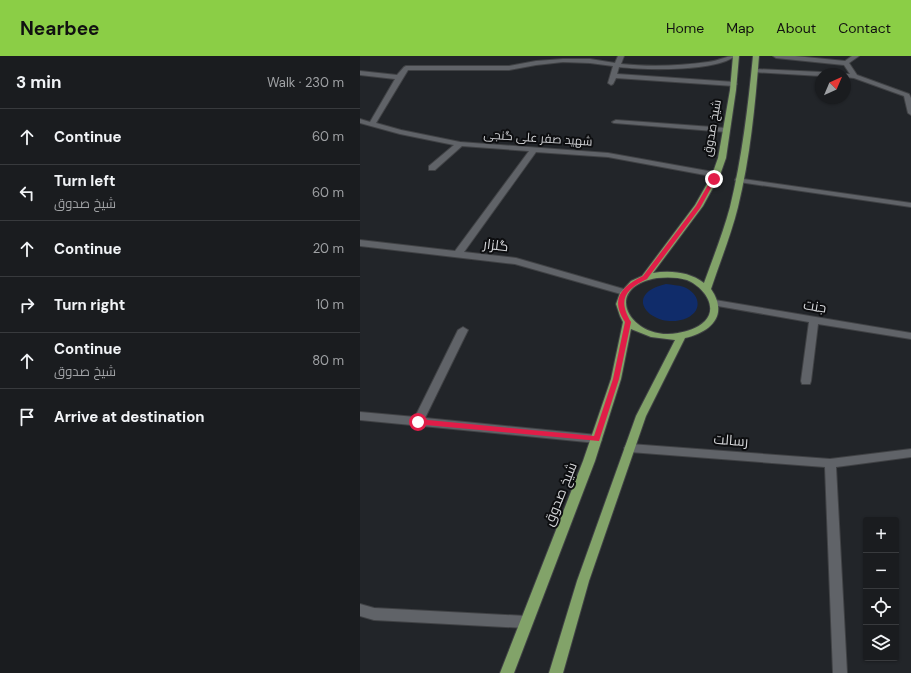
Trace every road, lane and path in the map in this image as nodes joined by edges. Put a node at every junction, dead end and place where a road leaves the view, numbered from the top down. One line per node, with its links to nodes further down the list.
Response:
1 (622, 56): 8 (street)
2 (732, 56): 8 (street)
3 (736, 56): 17 (main road, شیخ صدوق)
4 (756, 56): 9 (main road)
5 (776, 56): 7 (street)
6 (856, 56): 7 (street)
7 (846, 63): 14 (street)
8 (617, 65): 12 (street); 15 (street)
9 (755, 71): 11 (street); 28 (main road)
10 (360, 73): 15 (street)
11 (815, 74)
12 (613, 76): 16 (street); 17 (street)
13 (851, 76): 14 (street)
14 (855, 76): 18 (street)
15 (399, 77): 22 (street)
16 (611, 83)
17 (734, 84): 23 (main road, شیخ صدوق)
18 (909, 96): 19 (street)
19 (911, 113)
20 (360, 121): 22 (street, شهید صفر علی گنجی)
21 (616, 122): 23 (street)
22 (372, 124): 24 (street, شهید صفر علی گنجی)
23 (726, 130): 27 (main road, شیخ صدوق)
24 (460, 144): 25 (street, شهید صفر علی گنجی); 26 (street)
25 (534, 150): 27 (street, شهید صفر علی گنجی); 31 (street)
26 (432, 168)
27 (716, 175): 32 (main road, شیخ صدوق)
28 (738, 180): 29 (street); 33 (main road)
29 (911, 205)
30 (360, 243): 31 (street, گلزار)
31 (458, 254): 34 (street, گلزار)
32 (645, 278): 33 (main road); 34 (main road)
33 (706, 289): 35 (main road)
34 (624, 292): 37 (main road)
35 (715, 303): 36 (street, جنت); 39 (main road)
36 (814, 320): 40 (street, جنت); 41 (street)
37 (628, 322): 39 (main road); 44 (main road, شیخ صدوق)
38 (463, 330): 43 (street)
39 (682, 335): 45 (main road)
40 (911, 336)
41 (806, 380)
42 (360, 416): 43 (street)
43 (418, 422): 44 (street)
44 (597, 439): 49 (main road, شیخ صدوق)
45 (630, 448): 47 (street, رسالت); 51 (main road)
46 (911, 453): 47 (street, رسالت)
47 (830, 463): 52 (street)
48 (360, 610): 49 (street)
49 (526, 622): 50 (main road, شیخ صدوق)
50 (507, 673)
51 (556, 673)
52 (840, 673)

